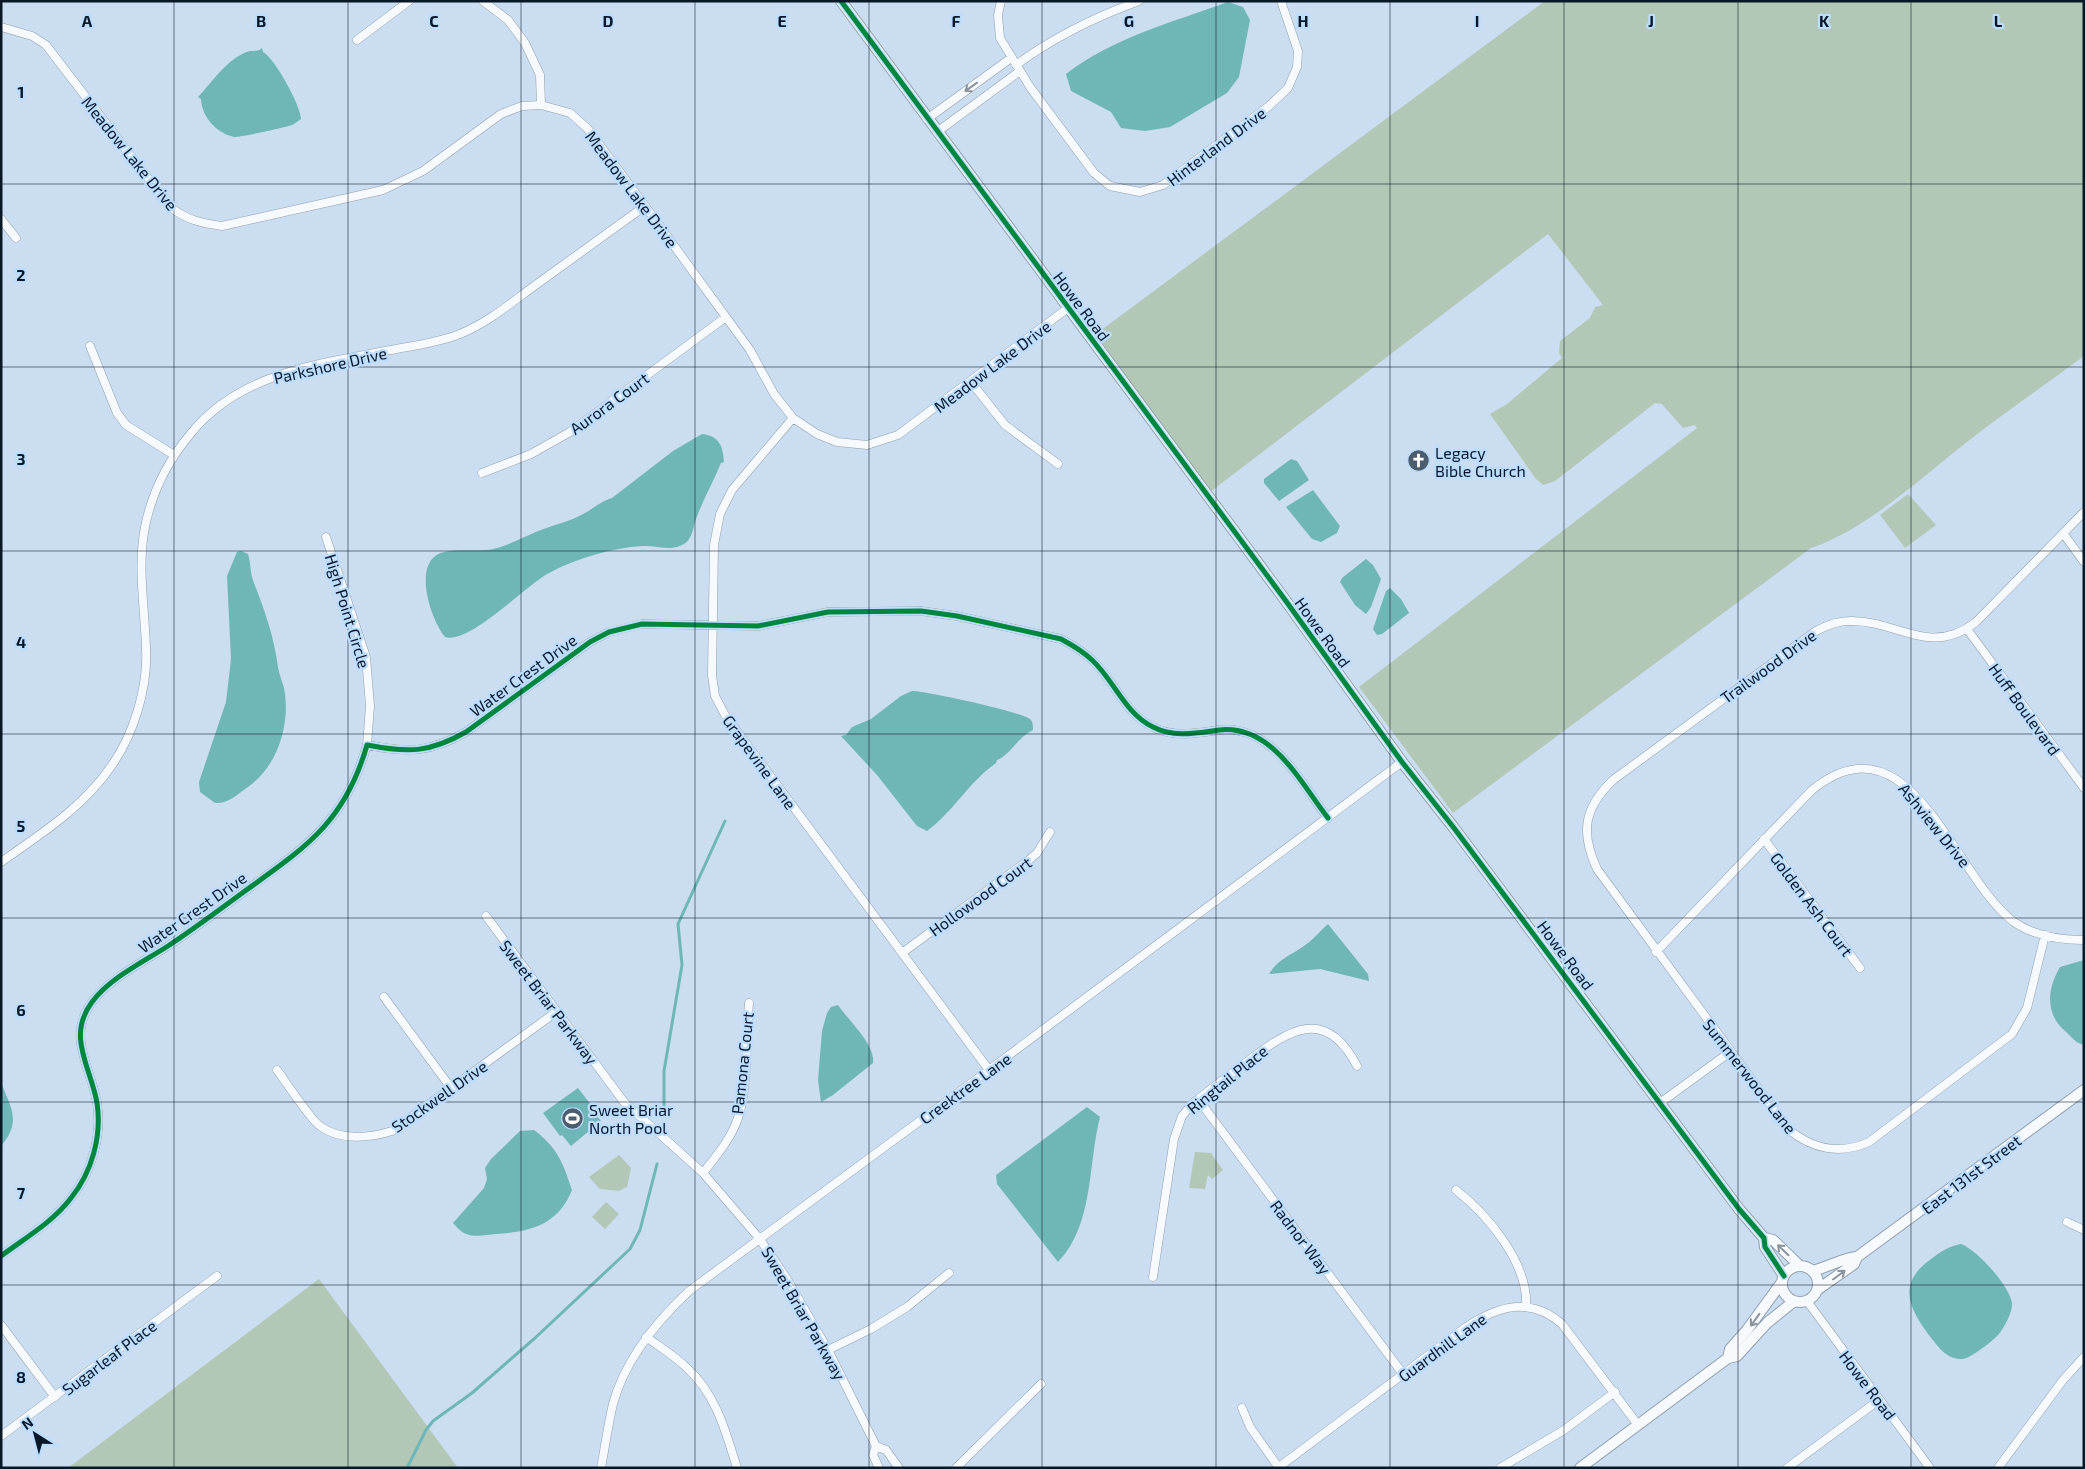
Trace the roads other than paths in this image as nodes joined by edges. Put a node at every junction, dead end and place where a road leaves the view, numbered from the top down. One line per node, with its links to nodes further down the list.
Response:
1 (408, 1): 10 (street)
2 (483, 1): 13 (street)
3 (841, 1): 14 (street, Howe Road)
4 (1001, 1): 11 (street, Hinterland Drive)
5 (1113, 1): 8 (street)
6 (1139, 1): 8 (street)
7 (1281, 1): 12 (street, Hinterland Drive)
8 (1116, 9): 12 (street)
9 (1, 27): 13 (street, Meadow Lake Drive)
10 (357, 40)
11 (1011, 58): 12 (street, Hinterland Drive); 14 (street, one-way to 14)
12 (1018, 68): 15 (street)
13 (541, 105): 16 (street, Meadow Lake Drive)
14 (927, 119): 15 (street, Howe Road)
15 (937, 132): 19 (street, Howe Road)
16 (645, 206): 20 (street, Meadow Lake Drive); 24 (street, Parkshore Drive)
17 (1, 219): 18 (street)
18 (16, 238)
19 (1068, 308): 22 (street, Meadow Lake Drive); 34 (street, Howe Road)
20 (726, 317): 23 (street, Meadow Lake Drive); 26 (street, Aurora Court)
21 (90, 346): 24 (street)
22 (972, 382): 23 (street, Meadow Lake Drive); 25 (street)
23 (793, 418): 31 (street, Grapevine Lane)
24 (174, 455): 40 (street, Parkshore Drive)
25 (1058, 464)
26 (482, 473)
27 (2084, 512): 28 (street, Trailwood Drive)
28 (2063, 533): 30 (street); 32 (street, Trailwood Drive)
29 (326, 537): 33 (street, High Point Circle)
30 (2084, 562)
31 (712, 626): 33 (street, Water Crest Drive); 37 (street, Water Crest Drive); 45 (street, Grapevine Lane)
32 (1967, 629): 35 (street, Huff Boulevard); 36 (street, Trailwood Drive)
33 (367, 745): 64 (street, Water Crest Drive)
34 (1402, 762): 37 (street, Creektree Lane); 57 (street, Howe Road)
35 (2084, 788)
36 (1590, 812): 44 (street, Summerwood Lane)
37 (1328, 818): 53 (street, Creektree Lane)
38 (1050, 832): 45 (street, Hollowood Court)
39 (1764, 839): 42 (street, Ashview Drive); 44 (street, Ashview Drive); 46 (street, Golden Ash Court)
40 (1, 862)
41 (486, 916): 49 (street, Sweet Briar Parkway)
42 (2045, 935): 43 (street, Ashview Drive); 50 (street, Summerwood Lane)
43 (2084, 940)
44 (1656, 952): 50 (street, Summerwood Lane)
45 (902, 953): 53 (street, Grapevine Lane)
46 (1860, 968)
47 (384, 997): 54 (street)
48 (749, 1003): 58 (street, Pamona Court)
49 (556, 1012): 54 (street, Stockwell Drive); 58 (street, Sweet Briar Parkway)
50 (1730, 1052): 57 (street)
51 (1358, 1066): 56 (street, Ringtail Place)
52 (277, 1070): 54 (street, Stockwell Drive)
53 (990, 1070): 62 (street, Creektree Lane)
54 (451, 1088)
55 (2084, 1090): 65 (street, East 131st Street)
56 (1198, 1099): 70 (street, Ringtail Place); 81 (street, Radnor Way)
57 (1660, 1103): 63 (street, Howe Road)
58 (703, 1173): 62 (street, Sweet Briar Parkway)
59 (1456, 1190): 75 (street)
60 (2067, 1222): 61 (street)
61 (2084, 1230)
62 (759, 1238): 77 (street, Creektree Lane); 78 (street, Sweet Briar Parkway)
63 (1764, 1238): 66 (street, Howe Road, one-way to 63); 71 (street, Howe Road)
64 (1, 1256)
65 (1858, 1257): 67 (street, East 131st Street); 72 (street, East 131st Street, one-way to 65)
66 (1800, 1266): 67 (street); 71 (street)
67 (1812, 1271): 72 (street)
68 (949, 1273): 78 (street)
69 (218, 1276): 84 (street, Sugarleaf Place)
70 (1153, 1277)
71 (1783, 1279): 74 (street); 80 (street, one-way to 80)
72 (1817, 1290): 73 (street)
73 (1807, 1301): 74 (street); 85 (street, Howe Road)
74 (1793, 1302): 80 (street)
75 (1526, 1307): 81 (street, Guardhill Lane); 83 (street, Guardhill Lane)
76 (1, 1325): 84 (street)
77 (646, 1337): 90 (street, Creektree Lane); 91 (street)
78 (828, 1350): 89 (street, Sweet Briar Parkway)
79 (2084, 1356): 100 (street)
80 (1728, 1358): 87 (street)
81 (1404, 1374): 95 (street, Guardhill Lane)
82 (1042, 1384): 94 (street)
83 (1615, 1392): 87 (street, Guardhill Lane); 96 (street)
84 (55, 1397): 88 (street, Sugarleaf Place)
85 (1879, 1400): 98 (street); 99 (street, Howe Road)
86 (1242, 1408): 95 (street)
87 (1638, 1425): 97 (street)
88 (1, 1436)
89 (876, 1446): 92 (street, Sweet Briar Parkway); 93 (street, Sweet Briar Parkway)
90 (601, 1468)
91 (737, 1468)
92 (879, 1468)
93 (899, 1468)
94 (956, 1468)
95 (1279, 1468)
96 (1500, 1468)
97 (1580, 1468)
98 (1787, 1468)
99 (1930, 1468)
100 (1998, 1468)

